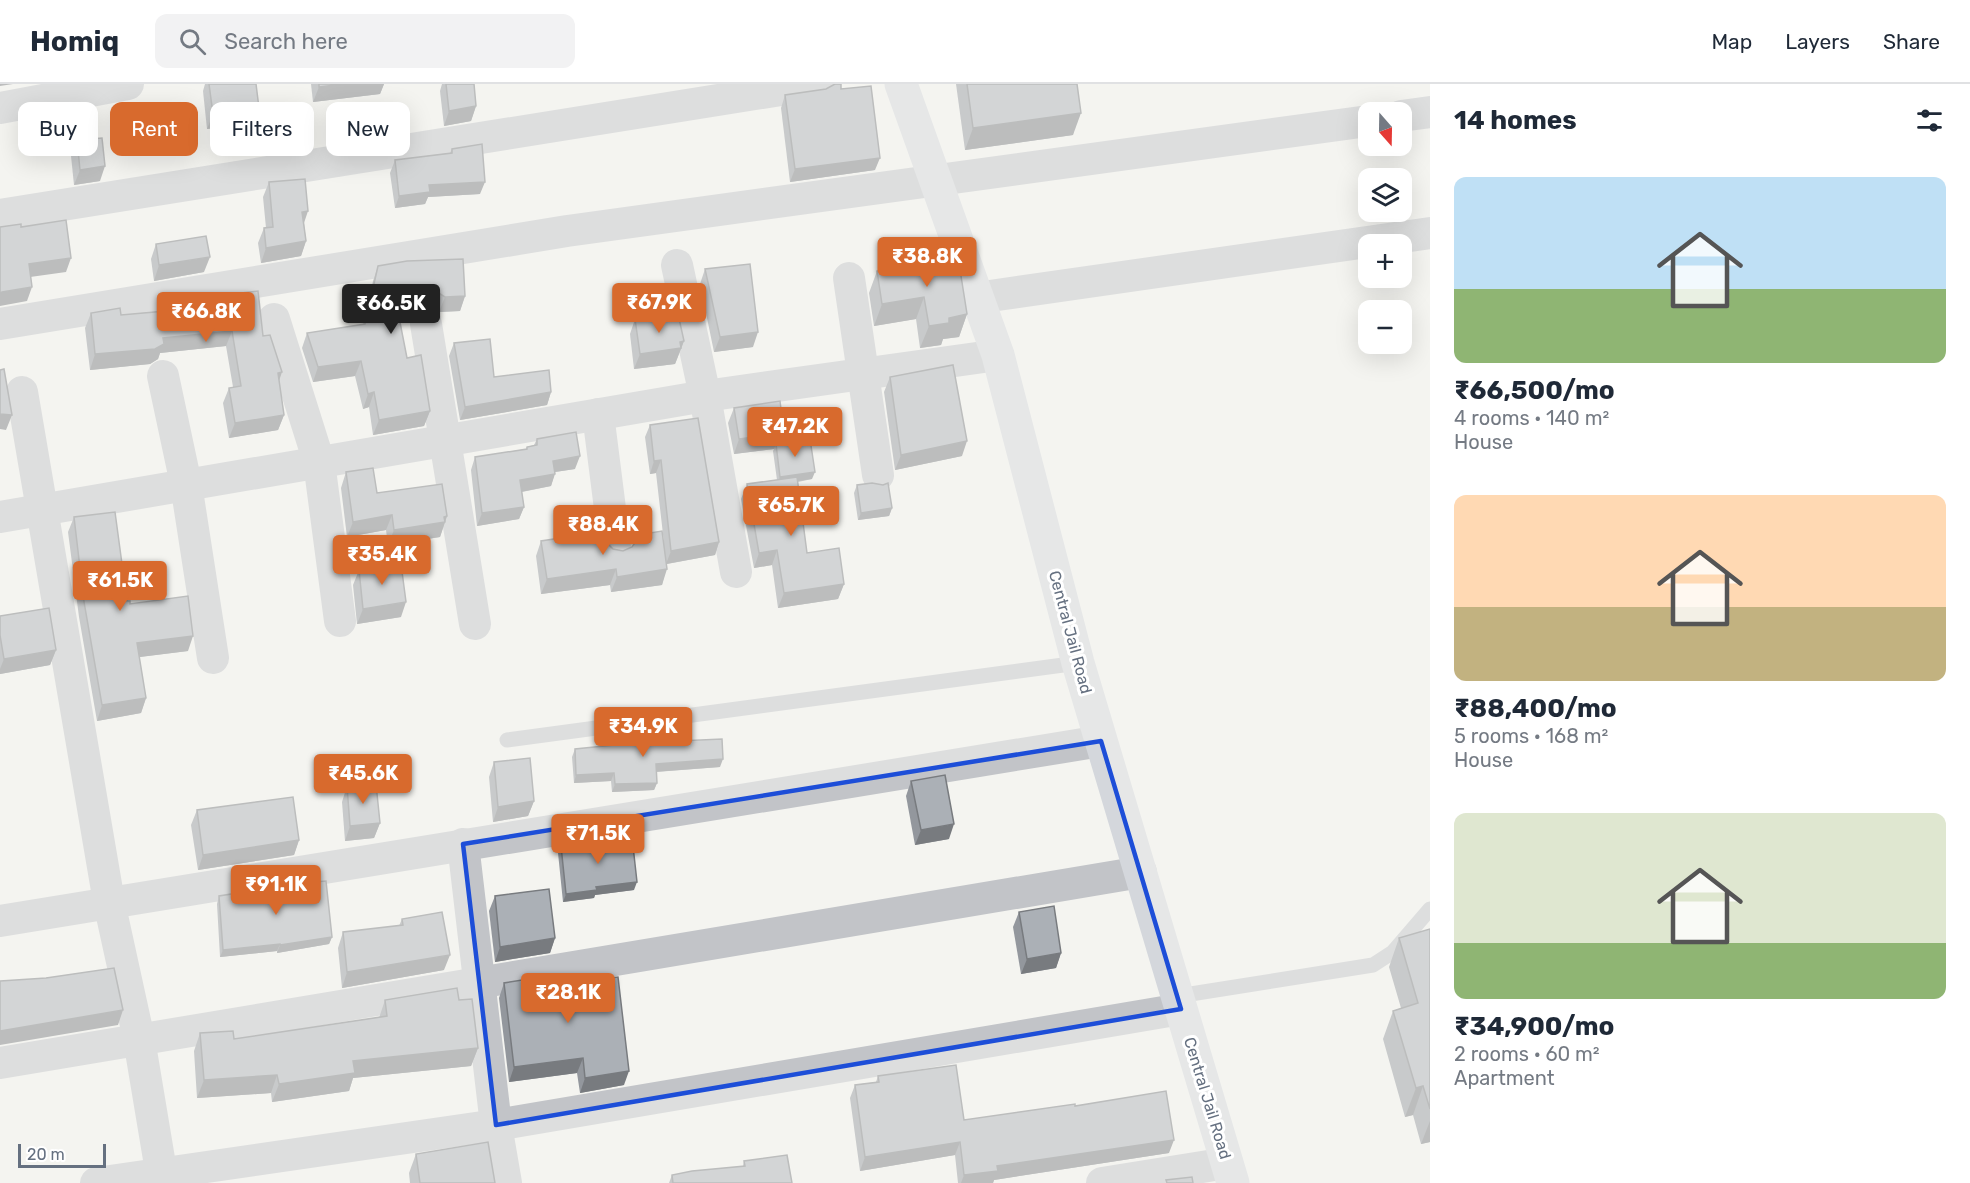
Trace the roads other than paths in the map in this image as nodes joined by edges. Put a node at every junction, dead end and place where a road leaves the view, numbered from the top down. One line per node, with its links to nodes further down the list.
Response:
1 (128, 84): 4 (street)
2 (818, 84): 9 (street)
3 (901, 84): 8 (main road, Central Jail Road)
4 (0, 108)
5 (1430, 112): 6 (street)
6 (1412, 114)
7 (1358, 122): 8 (street)
8 (934, 182): 13 (main road, Central Jail Road); 15 (street)
9 (0, 215)
10 (1430, 233): 13 (street)
11 (677, 265): 21 (street)
12 (849, 278): 18 (street)
13 (976, 298): 17 (main road, Central Jail Road)
14 (274, 320): 24 (street)
15 (0, 324)
16 (426, 324): 23 (street)
17 (998, 355): 18 (street); 34 (main road, Central Jail Road)
18 (863, 375): 21 (street); 25 (street)
19 (163, 376): 26 (street)
20 (22, 392): 27 (street)
21 (705, 396): 22 (street); 30 (street)
22 (598, 414): 23 (street); 29 (street)
23 (444, 441): 24 (street); 32 (street)
24 (319, 462): 26 (street); 31 (street)
25 (878, 475)
26 (186, 484): 27 (street); 33 (street)
27 (41, 510): 28 (street); 39 (street)
28 (0, 517)
29 (615, 548)
30 (736, 572)
31 (340, 621)
32 (475, 624)
33 (213, 658)
34 (1078, 663): 35 (lane); 36 (main road, Central Jail Road)
35 (507, 740)
36 (1101, 741): 37 (street); 38 (main road, Central Jail Road)
37 (463, 844): 39 (street); 42 (street)
38 (1141, 872): 42 (street); 43 (main road, Central Jail Road)
39 (109, 902): 41 (street); 44 (street)
40 (1430, 909): 43 (lane)
41 (0, 921)
42 (480, 982): 44 (street); 46 (street)
43 (1179, 1003): 46 (street); 47 (main road, Central Jail Road)
44 (140, 1039): 45 (street); 48 (street)
45 (0, 1063)
46 (496, 1125): 48 (street); 50 (street)
47 (1230, 1173): 51 (street)
48 (162, 1179): 49 (street)
49 (96, 1183)
50 (506, 1183)
51 (1102, 1183)

